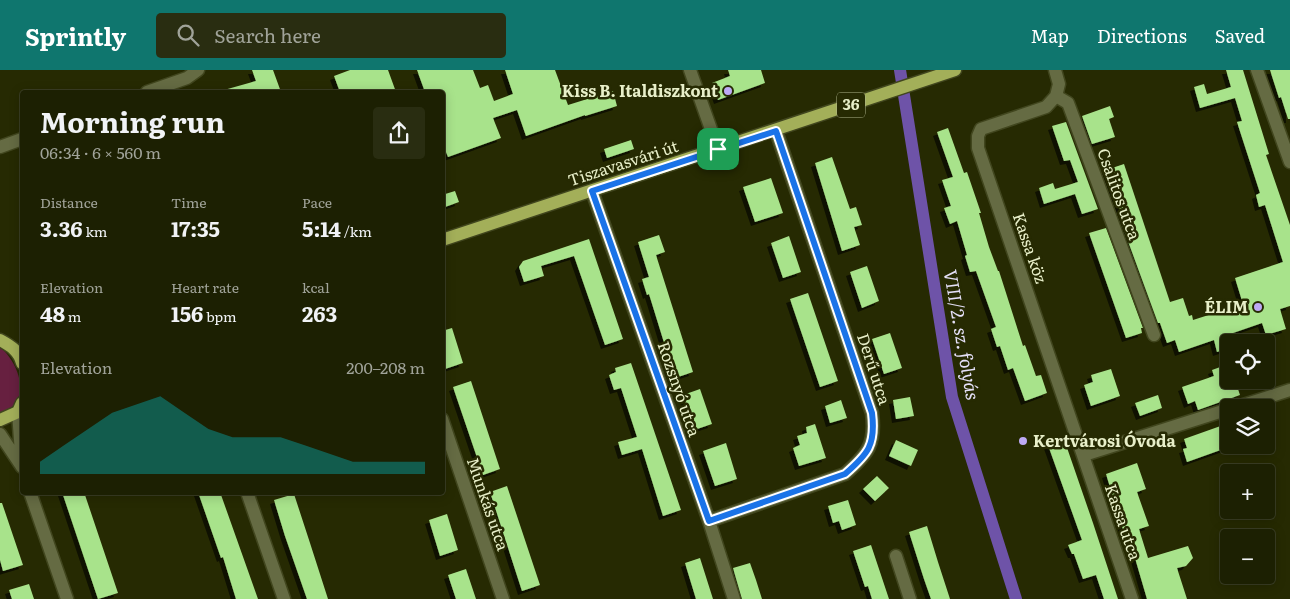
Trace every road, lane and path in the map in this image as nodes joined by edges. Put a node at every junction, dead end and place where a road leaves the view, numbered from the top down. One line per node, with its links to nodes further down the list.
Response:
1 (198, 70): 6 (street)
2 (690, 70): 11 (street)
3 (955, 70): 8 (main road, Tiszavasvári út / 36)
4 (1055, 70): 7 (street)
5 (1258, 70): 12 (street)
6 (153, 90)
7 (1056, 96): 15 (street, Csalitos utca); 25 (street, Kassa köz)
8 (776, 131): 11 (main road, Tiszavasvári út / 36); 29 (street, Derű utca)
9 (20, 140): 10 (street)
10 (0, 147)
11 (718, 149): 13 (main road, Tiszavasvári út / 36)
12 (1290, 162)
13 (592, 191): 14 (main road, Tiszavasvári út / 36); 29 (street, Rozsnyó utca)
14 (445, 239)
15 (1154, 335)
16 (0, 340): 17 (main road)
17 (20, 356)
18 (1290, 390): 19 (street)
19 (1262, 399)
20 (20, 408): 22 (main road)
21 (1220, 412): 25 (street)
22 (0, 420)
23 (445, 429): 33 (street, Munkás utca)
24 (0, 434): 26 (street)
25 (1084, 455): 36 (street, Kassa utca)
26 (20, 465)
27 (31, 495): 31 (street)
28 (248, 495): 32 (street)
29 (709, 521): 34 (street, Rozsnyó utca)
30 (896, 556): 35 (street)
31 (67, 599)
32 (284, 599)
33 (503, 599)
34 (734, 599)
35 (910, 599)
36 (1132, 599)

